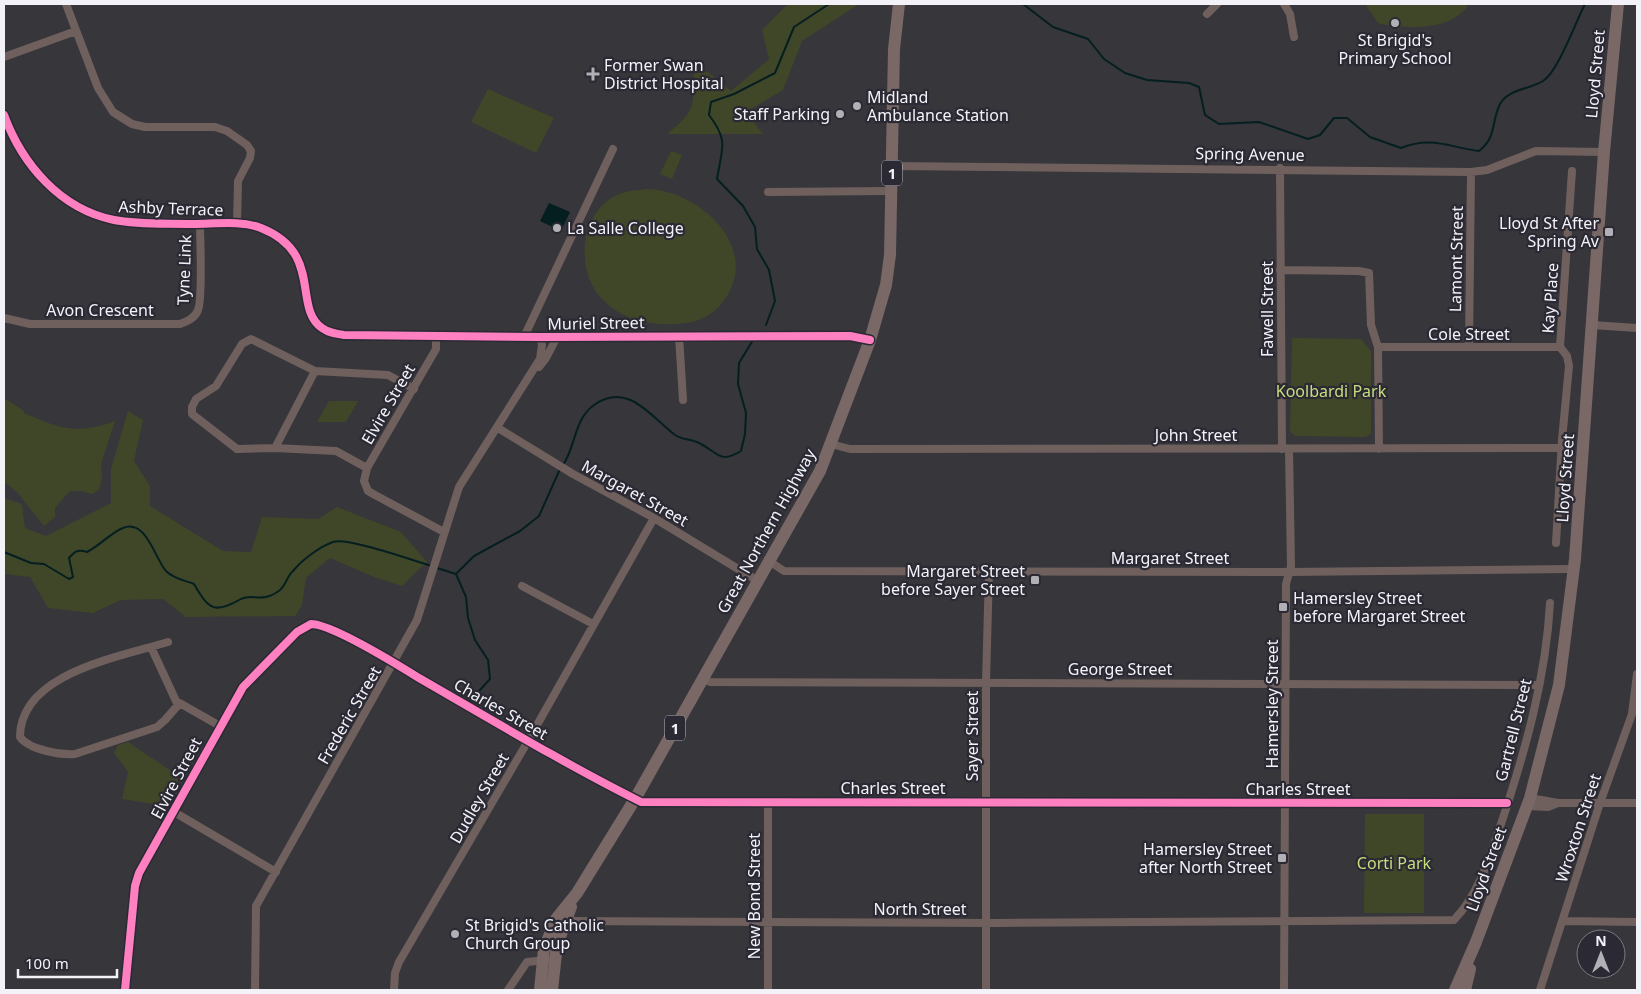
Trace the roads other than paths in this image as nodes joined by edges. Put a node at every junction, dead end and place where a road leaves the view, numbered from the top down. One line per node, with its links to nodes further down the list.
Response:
1 (66, 4): 7 (street)
2 (899, 4): 13 (main road, Great Northern Highway / 1)
3 (1217, 4): 6 (street)
4 (1284, 4): 8 (street)
5 (1618, 4): 12 (main road, Lloyd Street)
6 (1207, 14)
7 (76, 30): 9 (street); 20 (street)
8 (1294, 37)
9 (4, 57)
10 (4, 116): 19 (street, Ashby Terrace)
11 (613, 149): 29 (street)
12 (1604, 152): 16 (street, Spring Avenue); 24 (main road, Lloyd Street)
13 (892, 166): 14 (street, Spring Avenue); 17 (main road, Great Northern Highway / 1)
14 (1280, 168): 16 (street, Spring Avenue); 21 (street, Fawell Street)
15 (1572, 171): 36 (street, Kay Place)
16 (1471, 172): 35 (street, Lamont Street)
17 (891, 191): 18 (street); 33 (main road, Great Northern Highway / 1)
18 (768, 192)
19 (200, 224): 20 (street, Ashby Terrace); 22 (street, Tyne Link)
20 (237, 224): 26 (street, Ashby Terrace)
21 (1280, 270): 34 (street); 45 (street, Fawell Street)
22 (194, 316): 23 (street, Avon Crescent)
23 (4, 318)
24 (1592, 323): 25 (street); 27 (street); 52 (main road, Lloyd Street)
25 (1637, 323)
26 (322, 328): 28 (street, Muriel Street)
27 (1637, 328)
28 (436, 336): 29 (street, Muriel Street); 39 (street, Elvire Street)
29 (524, 336): 32 (street, Muriel Street)
30 (557, 336): 31 (street, Muriel Street); 32 (street, Muriel Street); 38 (street, Frederic Street)
31 (679, 336): 33 (street, Muriel Street); 40 (street)
32 (540, 337): 38 (street, Frederic Street)
33 (870, 340): 42 (main road, Great Northern Highway / 1)
34 (1378, 347): 35 (street, Cole Street); 46 (street)
35 (1469, 347): 36 (street, Cole Street)
36 (1560, 347): 44 (street, Kay Place)
37 (315, 371): 39 (street); 43 (street); 43 (street)
38 (529, 378): 41 (street, Frederic Street)
39 (414, 388): 47 (street, Elvire Street)
40 (683, 400)
41 (498, 428): 48 (street, Margaret Street); 49 (street, Frederic Street)
42 (831, 444): 45 (street, John Street); 51 (main road, Great Northern Highway / 1)
43 (275, 448): 47 (street)
44 (1561, 448): 46 (street, John Street); 50 (street, Kay Place)
45 (1285, 449): 46 (street, John Street); 54 (street, Hamersley Street)
46 (1379, 449)
47 (367, 468): 49 (street, Elvire Street)
48 (654, 518): 55 (street, Margaret Street); 58 (street, Dudley Street)
49 (444, 532): 62 (street, Frederic Street)
50 (1556, 543)
51 (769, 561): 53 (street, Margaret Street); 55 (main road, Great Northern Highway / 1)
52 (1574, 569): 54 (street, Margaret Street); 76 (main road, Lloyd Street)
53 (989, 571): 54 (street, Margaret Street); 65 (street, Sayer Street)
54 (1289, 572): 66 (street, Hamersley Street)
55 (758, 581): 64 (main road, Great Northern Highway / 1)
56 (522, 586): 58 (street)
57 (1550, 603): 68 (street, Gartrell Street)
58 (593, 624): 71 (street, Dudley Street)
59 (324, 626): 62 (street, Charles Street); 70 (street, Elvire Street)
60 (168, 642): 61 (street)
61 (151, 647): 69 (street); 69 (street)
62 (394, 663): 71 (street, Charles Street); 81 (street, Frederic Street)
63 (1637, 674): 67 (street, Wroxton Street)
64 (702, 678): 65 (street, George Street); 72 (main road, Great Northern Highway / 1)
65 (986, 682): 66 (street, George Street); 74 (street, Sayer Street)
66 (1286, 683): 68 (street, George Street); 75 (street, Hamersley Street)
67 (1637, 684): 78 (street, Wroxton Street)
68 (1539, 685): 77 (street, Gartrell Street)
69 (179, 704): 70 (street)
70 (220, 726): 80 (street, Elvire Street)
71 (528, 741): 72 (street, Charles Street); 92 (street, Dudley Street)
72 (635, 799): 73 (street, Charles Street); 82 (main road, Great Northern Highway / 1)
73 (768, 802): 74 (street, Charles Street); 86 (street, New Bond Street)
74 (986, 802): 75 (street, Charles Street); 87 (street, Sayer Street)
75 (1285, 802): 77 (street, Charles Street); 84 (street, Hamersley Street)
76 (1528, 802): 78 (street); 88 (main road, Lloyd Street)
77 (1507, 803): 84 (street, Gartrell Street)
78 (1600, 803): 79 (street); 83 (street, Wroxton Street)
79 (1637, 803)
80 (174, 812): 81 (street); 90 (street, Elvire Street)
81 (276, 872): 91 (street, Frederic Street)
82 (560, 921): 86 (street, North Street); 89 (main road, Great Northern Highway / 1)
83 (1563, 921): 85 (street); 101 (street, Wroxton Street)
84 (1284, 922): 87 (street, North Street); 98 (street, Hamersley Street)
85 (1637, 922)
86 (767, 923): 87 (street, North Street); 96 (street, New Bond Street)
87 (986, 924): 97 (street, Sayer Street)
88 (1476, 942): 99 (main road, Lloyd Street); 100 (main road, Lloyd Street)
89 (548, 960): 93 (street); 94 (main road, Great Northern Highway / 1); 95 (main road, Great Northern Highway / 1)
90 (125, 990)
91 (254, 990)
92 (394, 990)
93 (508, 990)
94 (540, 990)
95 (552, 990)
96 (768, 990)
97 (986, 990)
98 (1284, 990)
99 (1455, 990)
100 (1464, 990)
101 (1540, 990)

